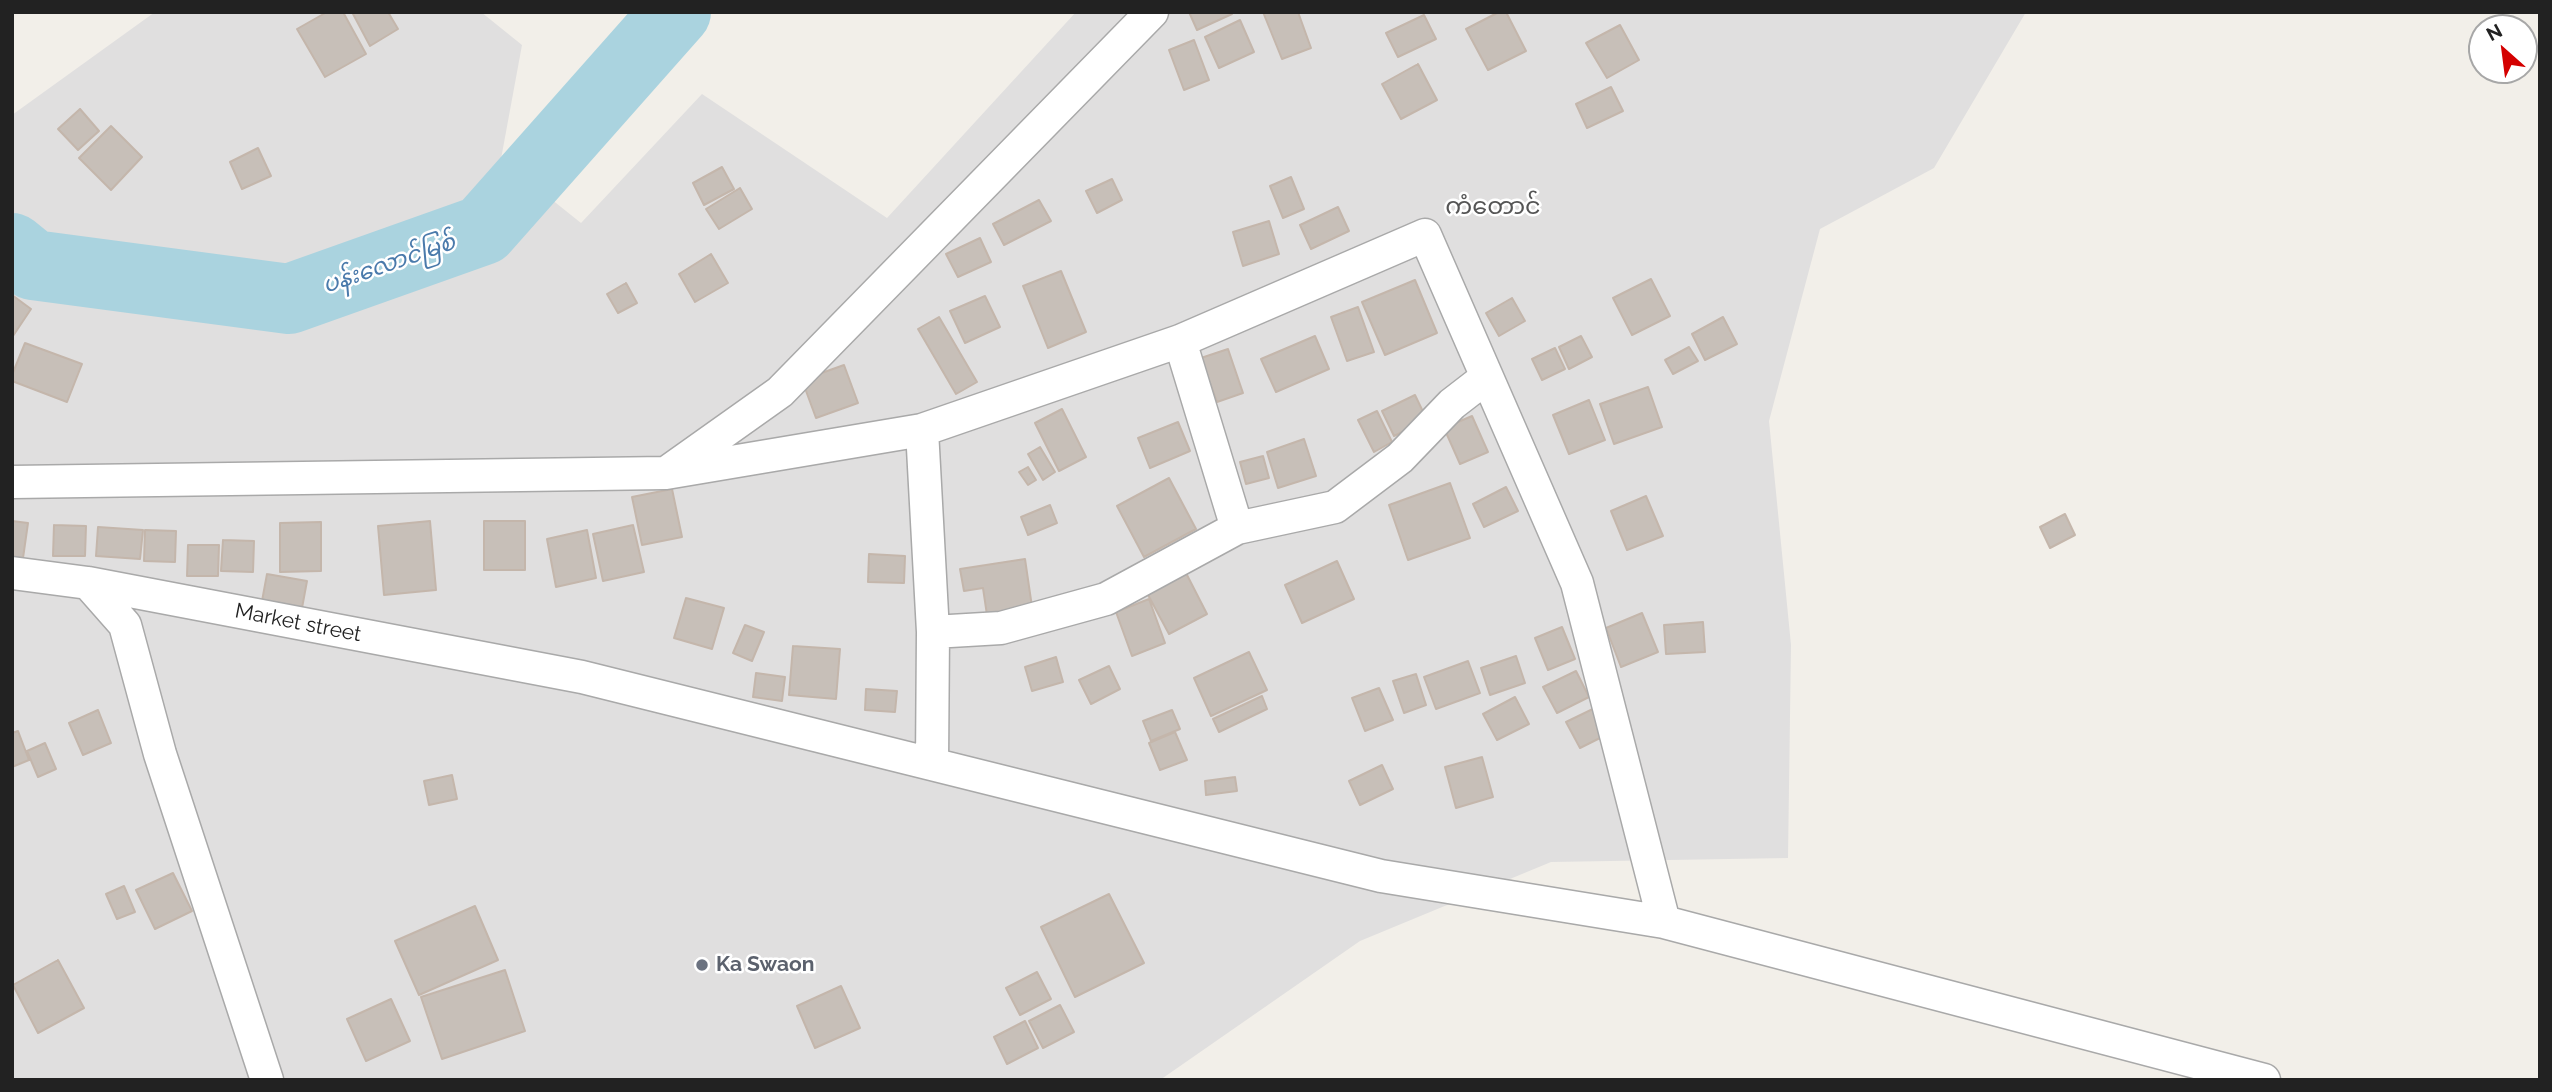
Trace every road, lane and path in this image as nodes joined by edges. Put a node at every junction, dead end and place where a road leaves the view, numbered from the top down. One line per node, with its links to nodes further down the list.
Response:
1 (1153, 12): 5 (street)
2 (1180, 341): 3 (street); 4 (street); 7 (street)
3 (1487, 377): 7 (street); 12 (street)
4 (922, 430): 5 (street); 10 (street)
5 (666, 473): 6 (street)
6 (12, 481)
7 (1237, 528): 10 (street)
8 (12, 573): 9 (street, Market street)
9 (88, 583): 11 (street, Market street); 13 (street)
10 (933, 632): 11 (street)
11 (932, 764): 12 (street, Market street)
12 (1664, 922): 14 (street, Market street)
13 (267, 1080)
14 (2264, 1080)

